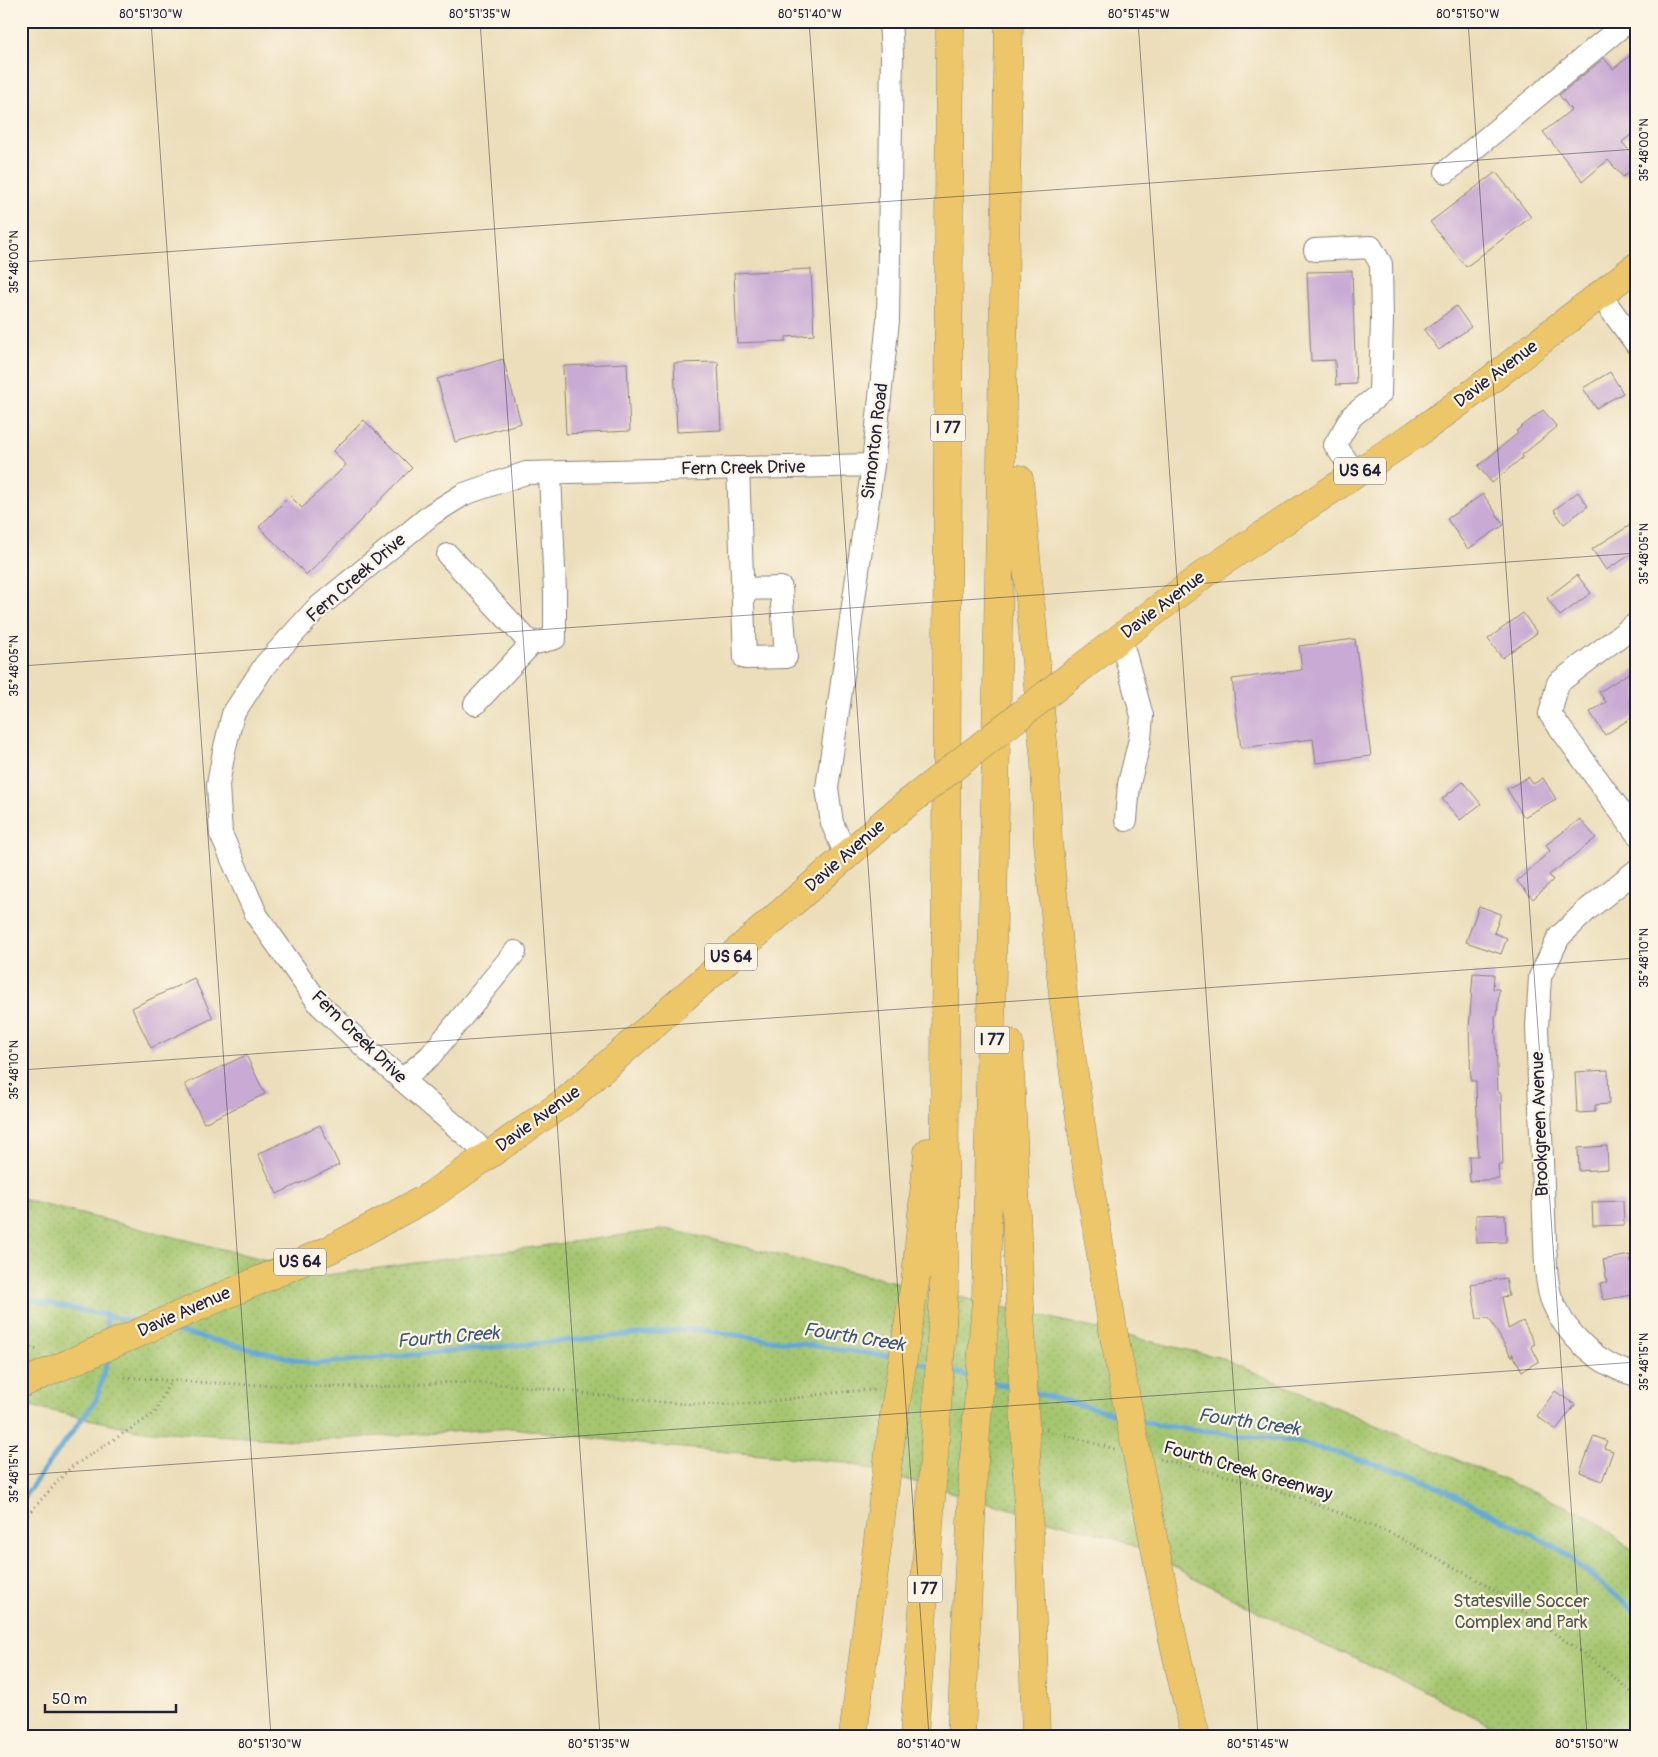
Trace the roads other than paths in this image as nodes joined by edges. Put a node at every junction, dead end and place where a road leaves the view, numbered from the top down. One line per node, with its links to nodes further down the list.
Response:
1 (890, 21): 11 (street, Simonton Road)
2 (950, 21): 27 (main road, I 77)
3 (1009, 21): 9 (main road, I 77)
4 (1628, 21): 5 (street)
5 (1446, 172)
6 (1315, 250): 14 (street)
7 (1637, 266): 8 (main road, Davie Avenue / US 64)
8 (1600, 295): 10 (street); 14 (main road, Davie Avenue / US 64)
9 (1006, 336): 21 (main road, I 77); 36 (main road, bridge)
10 (1637, 345)
11 (873, 464): 12 (street, Fern Creek Drive); 24 (street, Simonton Road)
12 (738, 468): 13 (street, Fern Creek Drive); 16 (street)
13 (550, 472): 19 (street); 28 (street, Fern Creek Drive)
14 (1356, 474): 18 (main road, Davie Avenue / US 64)
15 (448, 555): 19 (street)
16 (742, 590)
17 (1637, 623): 23 (street)
18 (1120, 636): 22 (street); 24 (main road, Davie Avenue / US 64, bridge)
19 (531, 644): 20 (street)
20 (475, 704)
21 (998, 780): 34 (main road, I 77, bridge); 35 (main road, bridge)
22 (1126, 820)
23 (1637, 834)
24 (846, 855): 29 (main road, Davie Avenue / US 64)
25 (1637, 870): 30 (street, Brookgreen Avenue)
26 (515, 952): 28 (street)
27 (944, 992): 32 (main road, bridge); 33 (main road, I 77, bridge)
28 (403, 1079): 29 (street, Fern Creek Drive)
29 (489, 1155): 31 (main road, Davie Avenue / US 64)
30 (1637, 1375)
31 (28, 1381)
32 (853, 1736)
33 (914, 1736)
34 (960, 1736)
35 (1036, 1736)
36 (1196, 1736)

